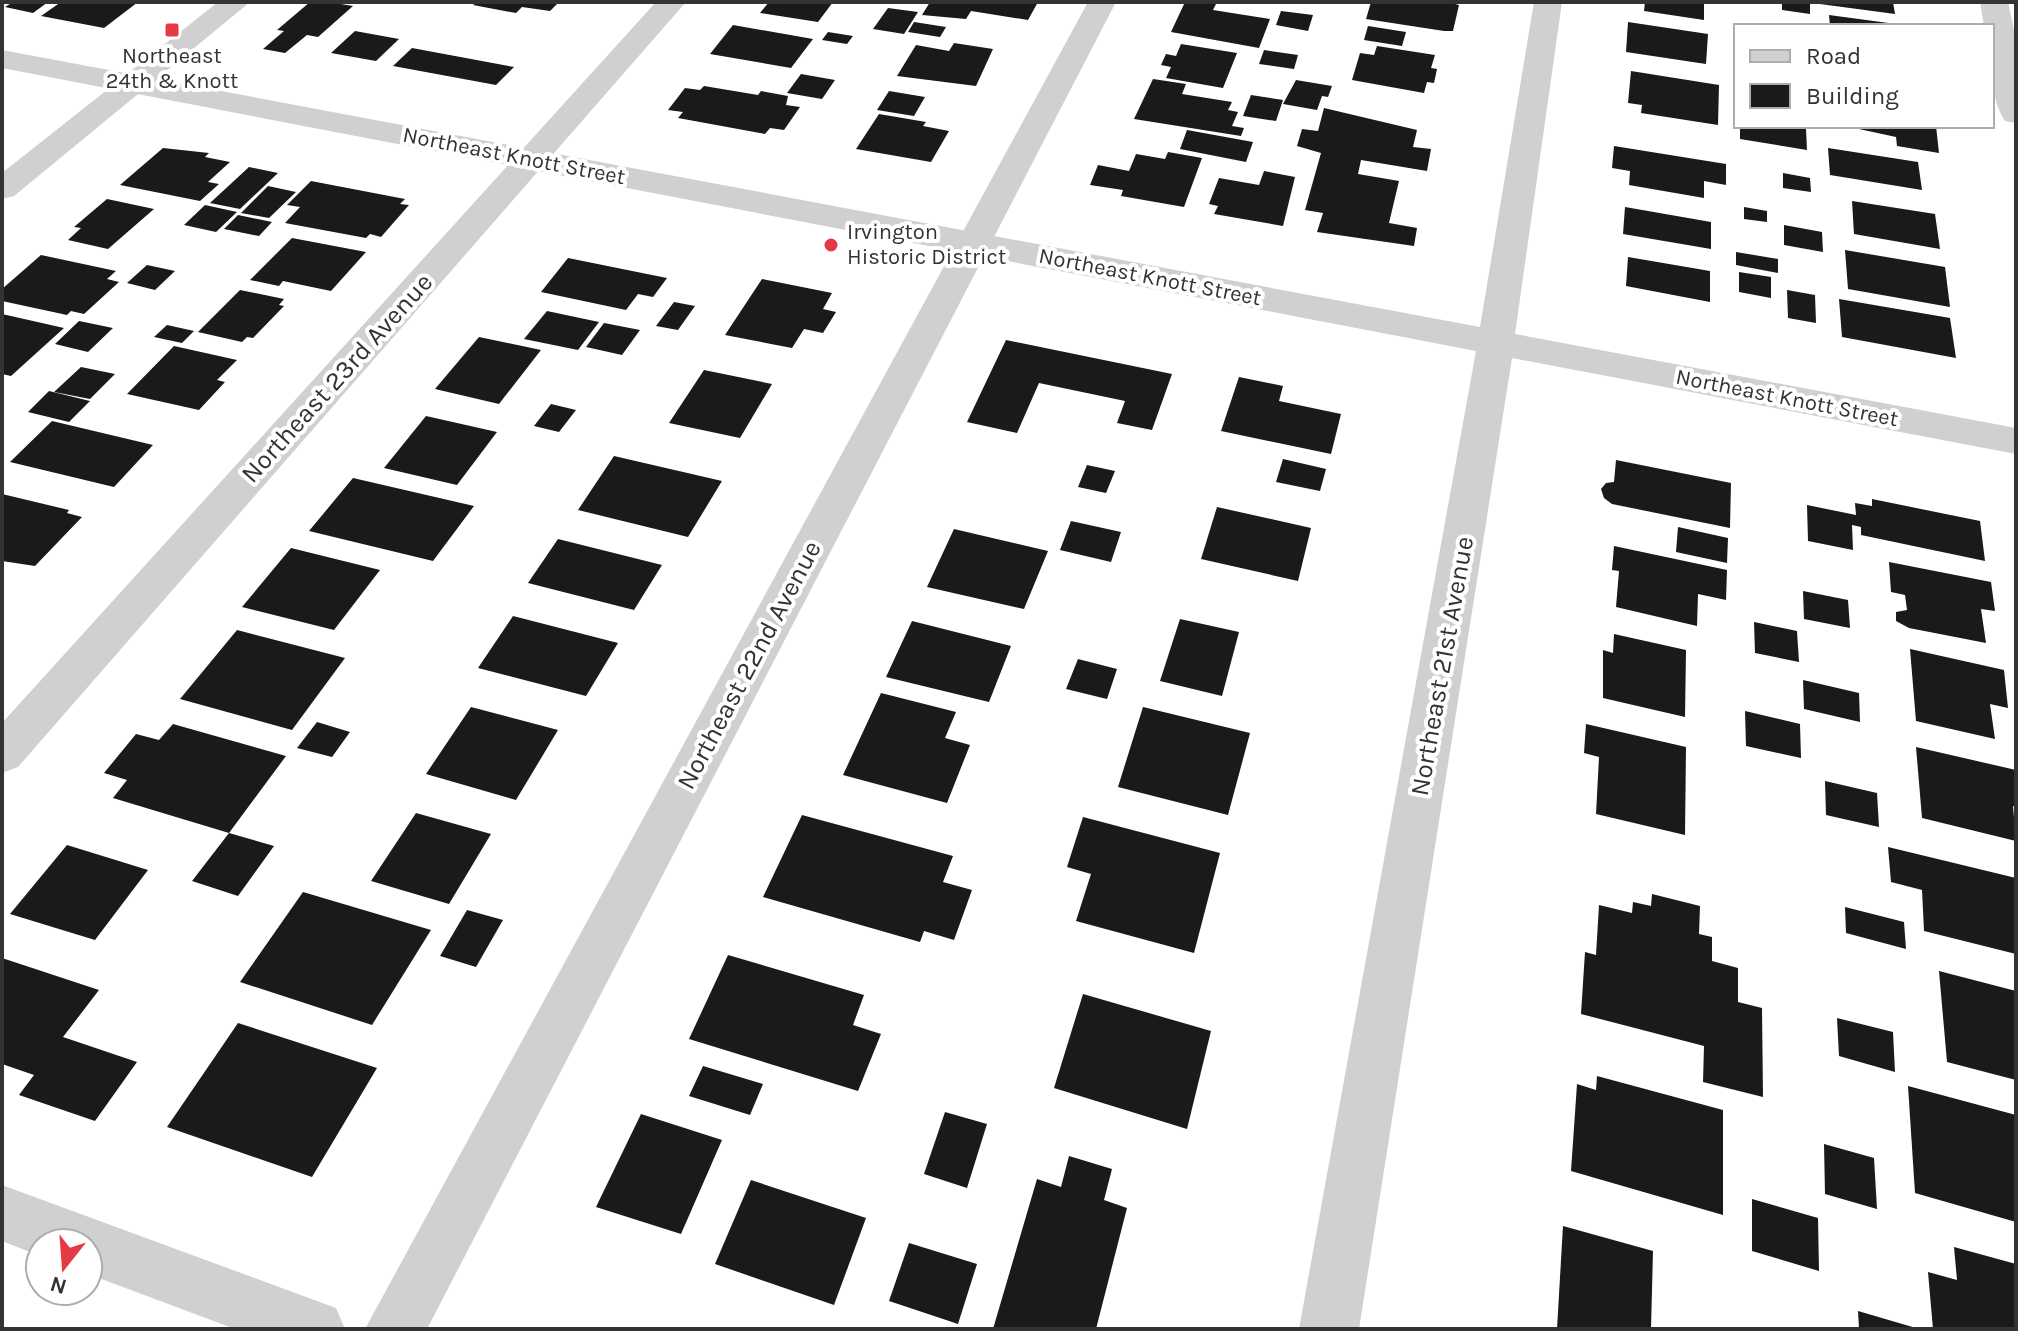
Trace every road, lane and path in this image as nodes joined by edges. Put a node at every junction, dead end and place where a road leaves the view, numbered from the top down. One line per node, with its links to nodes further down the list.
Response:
1 (236, 2): 7 (street)
2 (672, 2): 9 (street, Northeast 23rd Avenue)
3 (1102, 2): 11 (street, Northeast 22nd Avenue)
4 (1548, 2): 12 (street, Northeast 21st Avenue)
5 (1994, 2): 8 (street)
6 (2, 59): 7 (street, Northeast Knott Street)
7 (133, 84): 9 (street, Northeast Knott Street); 10 (street)
8 (2016, 114)
9 (532, 159): 11 (street, Northeast Knott Street); 14 (street, Northeast 23rd Avenue)
10 (2, 189)
11 (973, 244): 12 (street, Northeast Knott Street); 19 (street, Northeast 22nd Avenue)
12 (1496, 342): 13 (street, Northeast Knott Street); 20 (street, Northeast 21st Avenue)
13 (2016, 441)
14 (2, 754)
15 (2, 1213): 16 (street)
16 (39, 1227)
17 (104, 1251): 18 (street)
18 (315, 1329)
19 (395, 1329)
20 (1329, 1329)

